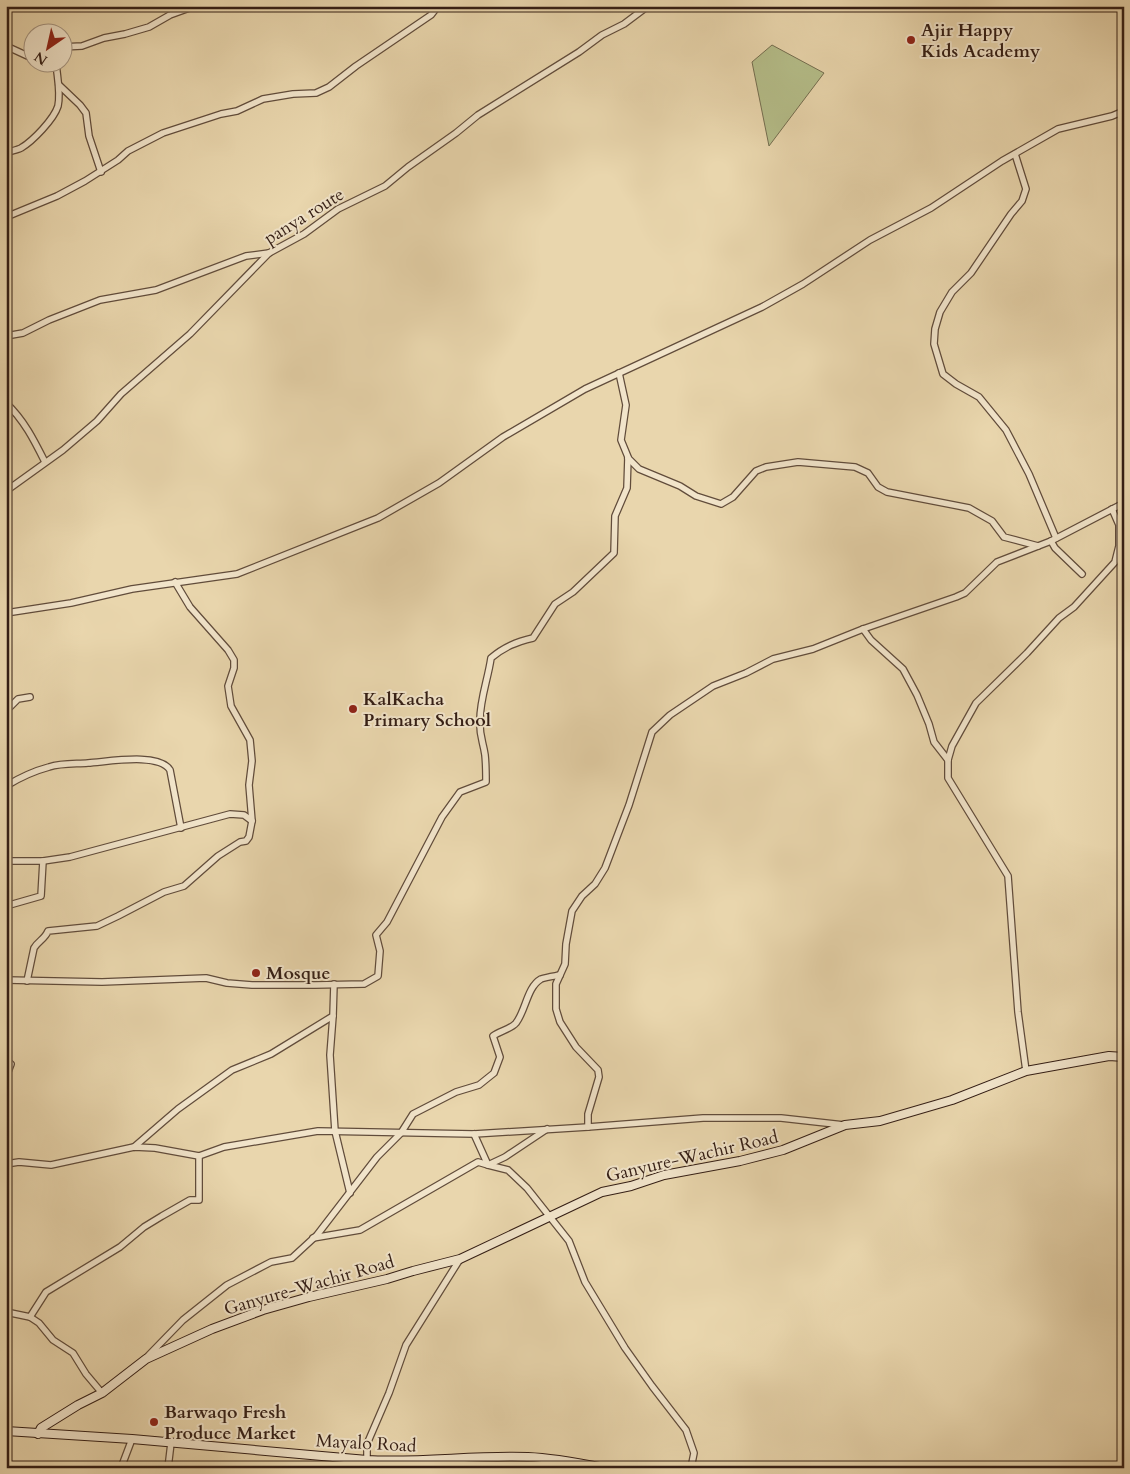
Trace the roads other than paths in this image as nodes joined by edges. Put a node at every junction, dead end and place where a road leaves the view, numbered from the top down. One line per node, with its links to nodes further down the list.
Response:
1 (194, 6): 5 (street)
2 (438, 6): 12 (street)
3 (648, 6): 14 (street, panya route)
4 (6, 46): 6 (street)
5 (72, 46)
6 (22, 53)
7 (57, 72): 8 (street)
8 (59, 85): 10 (street); 12 (street)
9 (1124, 111): 11 (street)
10 (6, 152)
11 (1015, 154): 16 (street); 23 (street)
12 (101, 172): 13 (street)
13 (6, 217)
14 (269, 253): 15 (street); 19 (street, panya route)
15 (6, 336)
16 (619, 373): 18 (street); 26 (street)
17 (6, 403): 19 (street)
18 (628, 458): 24 (street); 41 (street)
19 (46, 462): 20 (street, panya route)
20 (6, 491)
21 (1124, 503): 22 (street)
22 (1112, 509): 23 (street); 31 (street)
23 (1054, 540): 24 (street); 25 (street)
24 (1038, 546): 28 (street)
25 (1082, 574)
26 (175, 582): 27 (street); 33 (street)
27 (6, 613)
28 (863, 629): 31 (street); 38 (street)
29 (30, 697): 30 (street)
30 (6, 711)
31 (948, 760): 45 (street)
32 (6, 786): 34 (street)
33 (252, 821): 34 (street); 40 (street)
34 (181, 828): 36 (street)
35 (6, 861): 36 (street)
36 (43, 861): 37 (street)
37 (6, 906)
38 (561, 975): 48 (street); 51 (street)
39 (6, 980): 40 (street)
40 (28, 981): 41 (street)
41 (334, 984): 42 (street)
42 (333, 1016): 50 (street); 53 (street)
43 (1124, 1057): 45 (street, Ganyure-Wachir Road)
44 (6, 1060): 46 (street)
45 (1026, 1071): 47 (street, Ganyure-Wachir Road)
46 (6, 1077)
47 (845, 1125): 48 (street); 58 (street, Ganyure-Wachir Road)
48 (588, 1127): 49 (street)
49 (549, 1128): 52 (street); 56 (street)
50 (335, 1131): 51 (street); 54 (street); 57 (street)
51 (401, 1133): 52 (street); 57 (street)
52 (474, 1134): 56 (street)
53 (134, 1146): 54 (street); 55 (street)
54 (199, 1156): 62 (street)
55 (6, 1164)
56 (488, 1165): 58 (street); 59 (street)
57 (350, 1193): 59 (street)
58 (549, 1217): 60 (street, Ganyure-Wachir Road); 73 (street)
59 (314, 1238): 63 (street)
60 (460, 1259): 63 (street, Ganyure-Wachir Road); 69 (street)
61 (6, 1312): 62 (street)
62 (30, 1317): 64 (street)
63 (146, 1359): 64 (street, Ganyure-Wachir Road)
64 (102, 1393): 66 (street, Ganyure-Wachir Road)
65 (6, 1431): 66 (street, Mayalo Road)
66 (38, 1434): 67 (street, Mayalo Road)
67 (132, 1439): 68 (street, Mayalo Road); 70 (street)
68 (171, 1443): 69 (street, Mayalo Road); 71 (street)
69 (366, 1464): 72 (street, Mayalo Road)
70 (121, 1468)
71 (168, 1468)
72 (604, 1468)
73 (691, 1468)

